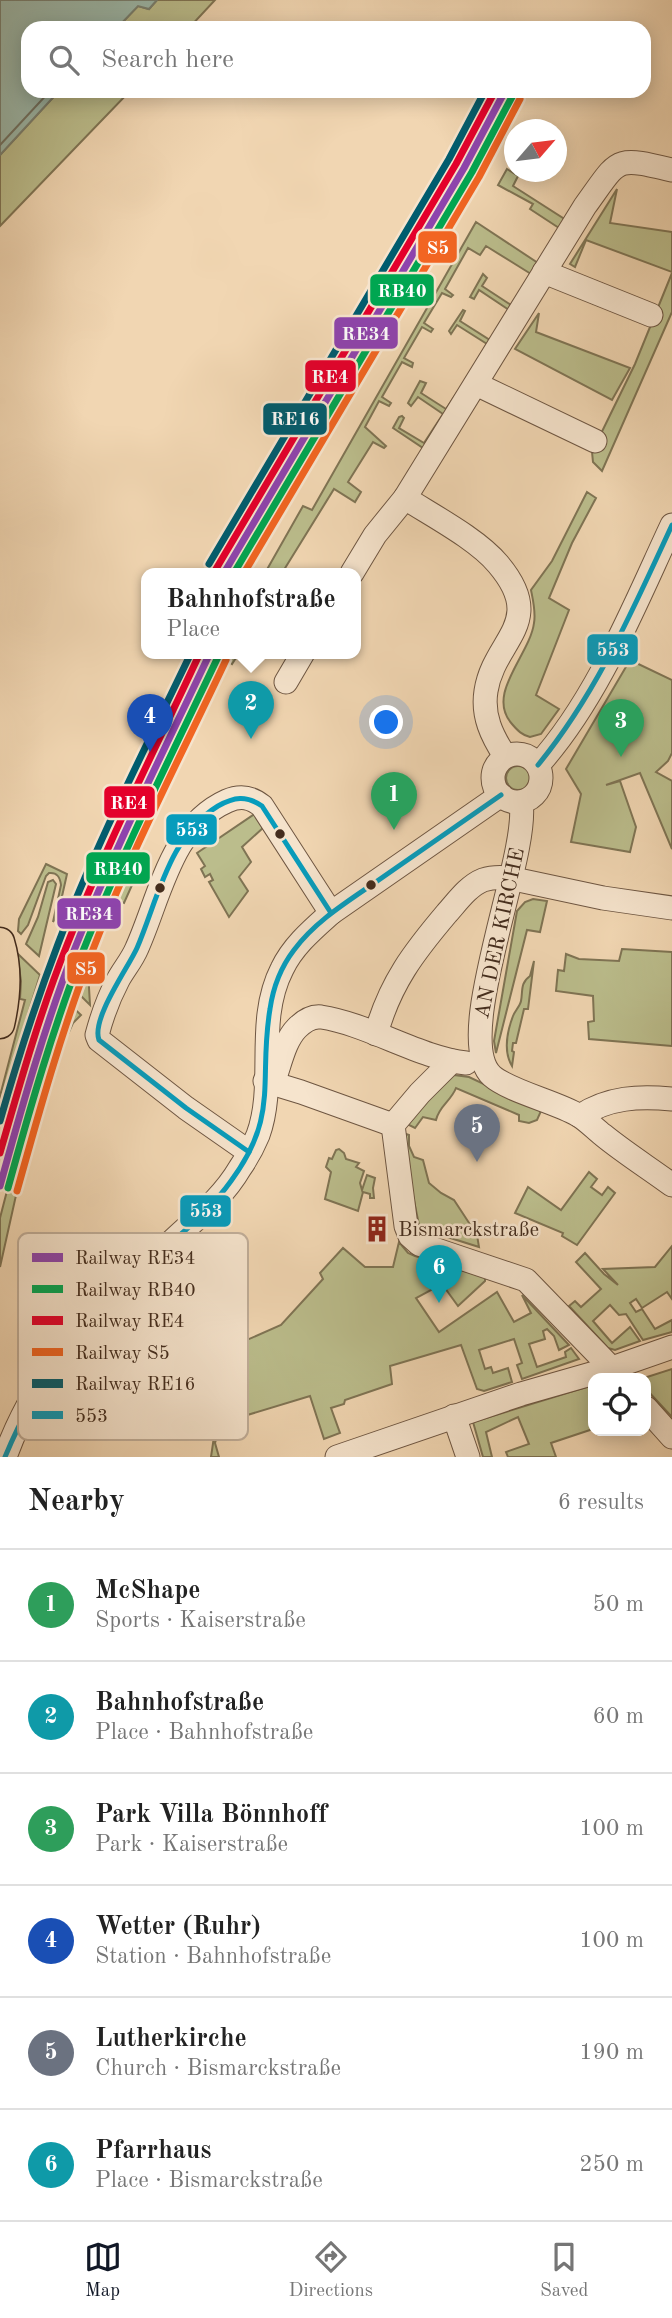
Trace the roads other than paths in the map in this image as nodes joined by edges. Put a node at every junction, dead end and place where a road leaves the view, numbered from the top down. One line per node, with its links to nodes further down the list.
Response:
1 (672, 170): 2 (street)
2 (544, 272): 3 (street); 4 (street)
3 (651, 315)
4 (476, 384): 5 (street); 6 (street)
5 (594, 441)
6 (405, 498): 8 (street); 9 (street)
7 (672, 525): 10 (street)
8 (355, 568)
9 (505, 757): 10 (street); 11 (street)
10 (538, 765): 11 (street)
11 (511, 799): 12 (street, AN DER KIRCHE); 14 (street)
12 (509, 878): 13 (street); 17 (street); 19 (street, AN DER KIRCHE)
13 (672, 908)
14 (331, 913): 20 (street); 24 (street)
15 (1, 945): 16 (main road)
16 (0, 1024)
17 (376, 1034): 18 (street); 20 (street)
18 (452, 1061): 19 (street); 23 (street)
19 (484, 1065): 22 (street)
20 (269, 1082): 23 (street); 24 (street)
21 (672, 1099): 22 (street)
22 (580, 1116): 25 (street)
23 (393, 1125): 28 (street)
24 (249, 1152): 26 (street)
25 (672, 1185)
26 (182, 1233)
27 (672, 1347): 28 (street)
28 (616, 1373)
29 (588, 1379): 31 (street)
30 (651, 1414): 33 (street)
31 (454, 1416): 35 (street); 36 (street)
32 (18, 1425): 34 (street)
33 (672, 1437)
34 (5, 1457)
35 (337, 1457)
36 (468, 1457)

